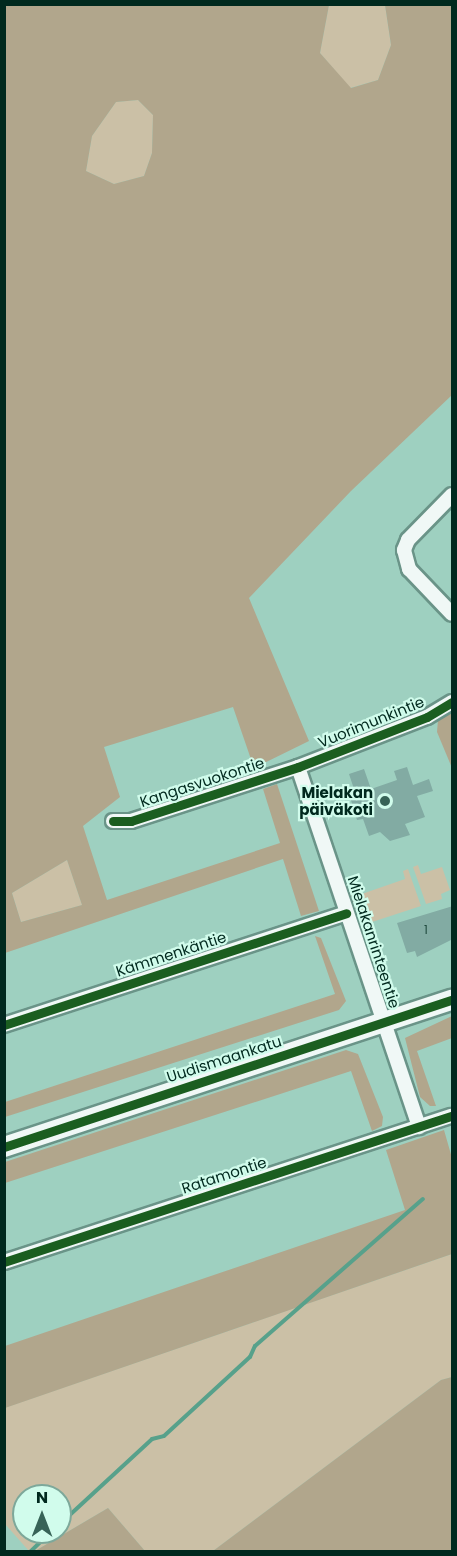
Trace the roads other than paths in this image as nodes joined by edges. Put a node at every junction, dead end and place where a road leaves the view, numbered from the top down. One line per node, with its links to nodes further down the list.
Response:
1 (453, 495): 2 (street)
2 (453, 614)
3 (453, 702): 4 (street, Vuorimunkintie)
4 (298, 767): 5 (street, Kangasvuokontie); 6 (street, Mielakanrinteentie)
5 (113, 821)
6 (346, 913): 8 (street, Mielakanrinteentie); 9 (street, Kämmenkäntie)
7 (453, 1000): 8 (street, Uudismaankatu)
8 (383, 1023): 11 (street, Mielakanrinteentie); 12 (street, Uudismaankatu)
9 (4, 1025)
10 (453, 1116): 11 (street, Ratamontie)
11 (419, 1127): 13 (street, Ratamontie)
12 (4, 1147)
13 (4, 1262)

